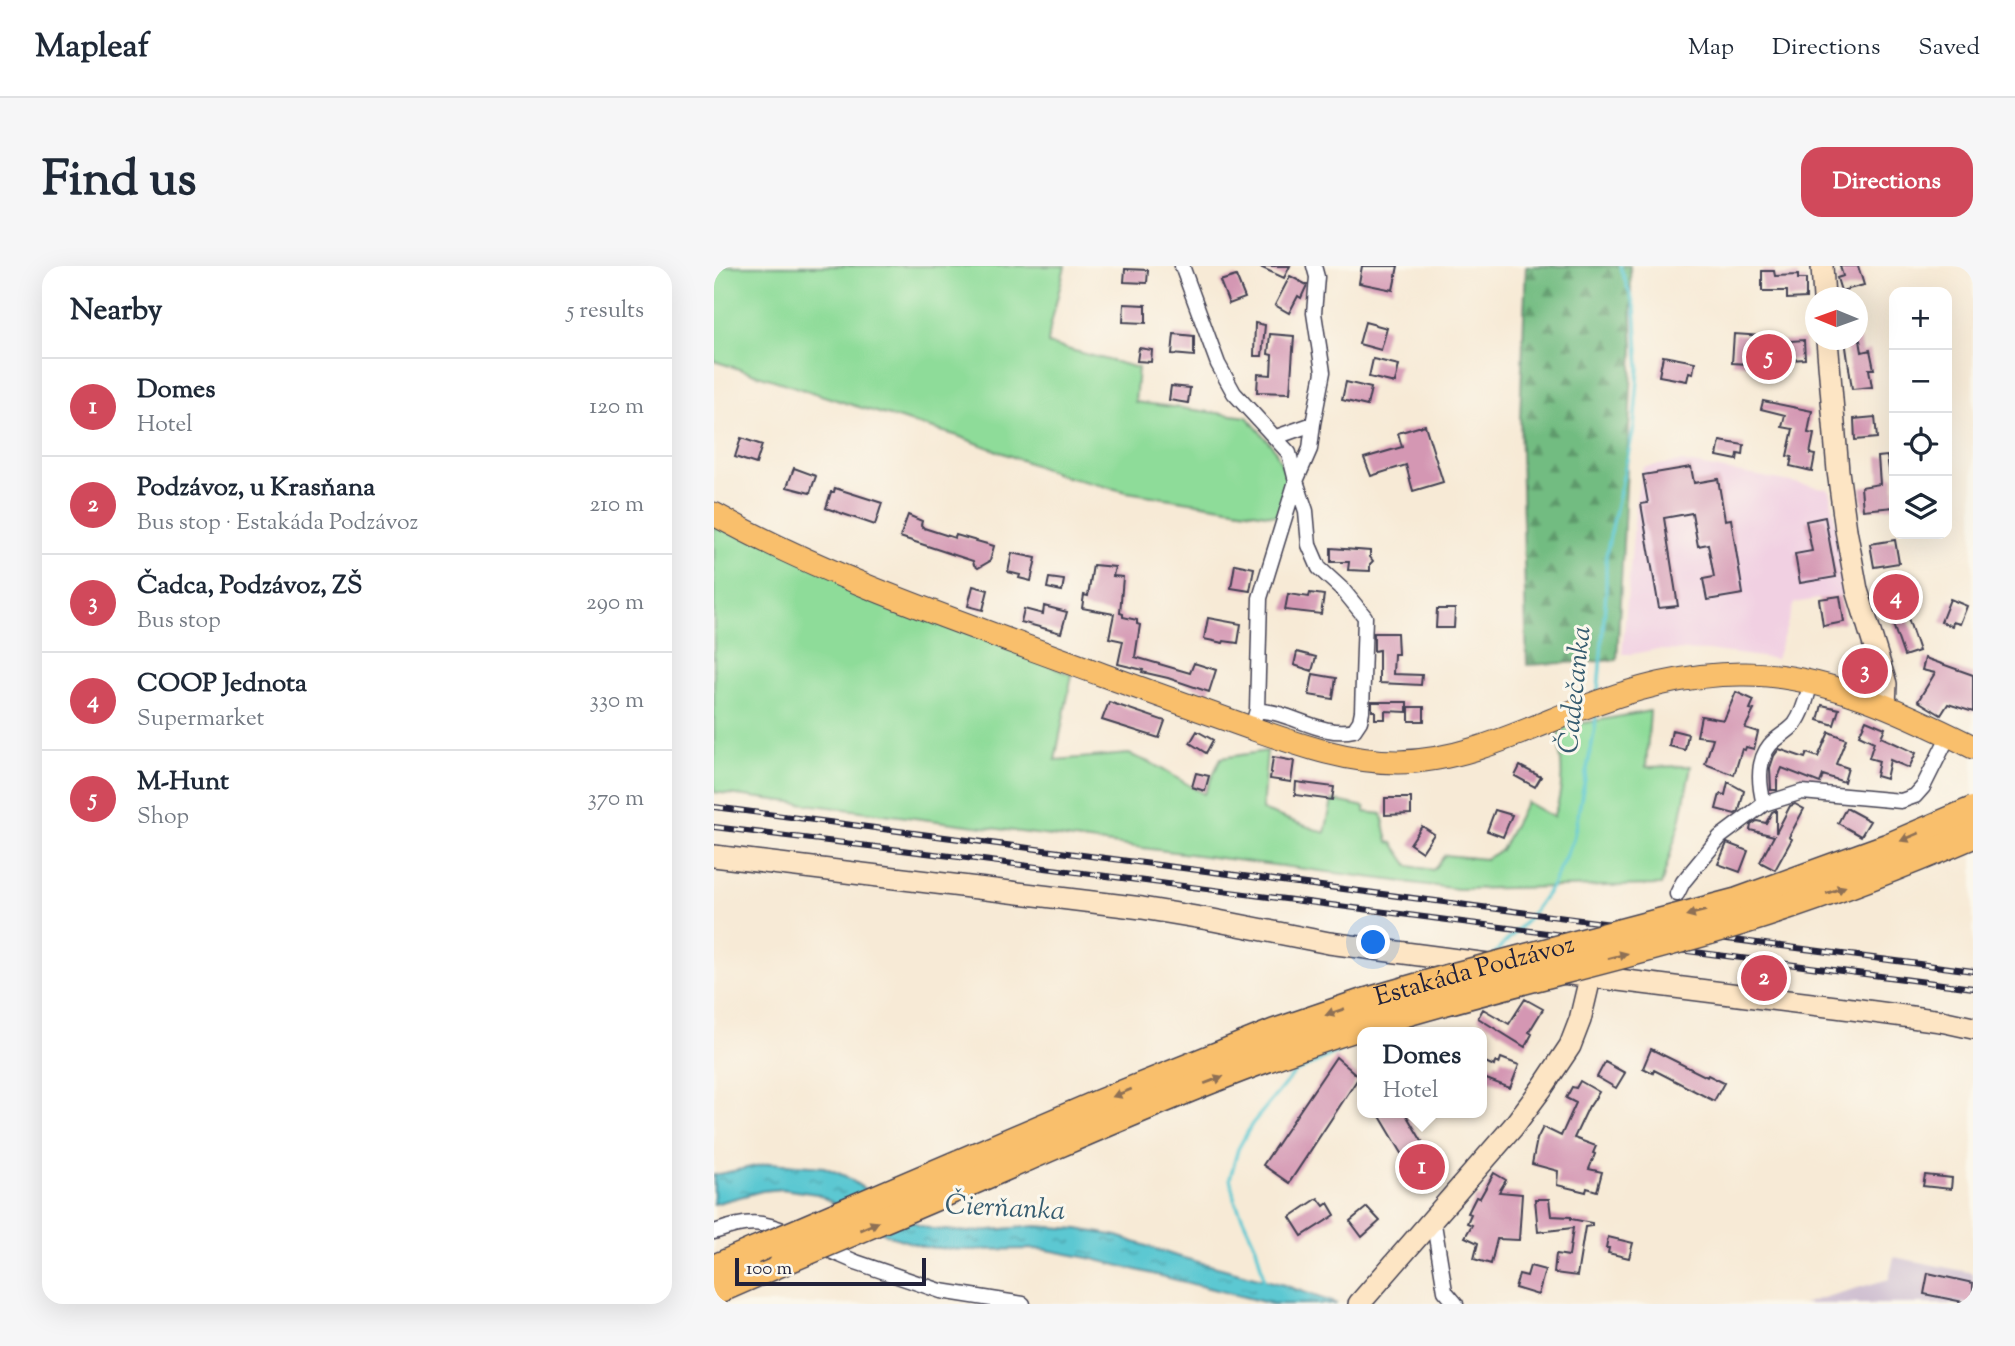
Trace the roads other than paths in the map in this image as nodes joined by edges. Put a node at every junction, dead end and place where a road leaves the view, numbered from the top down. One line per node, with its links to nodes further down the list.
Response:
1 (1182, 266): 7 (street)
2 (1314, 266): 6 (street)
3 (1822, 266): 4 (street)
4 (1823, 287)
5 (1828, 350): 11 (street)
6 (1312, 424): 7 (street); 8 (street)
7 (1276, 436): 8 (street)
8 (1296, 481): 12 (street); 12 (street)
9 (714, 514): 12 (main road)
10 (1811, 682): 11 (main road); 12 (main road); 15 (street)
11 (1885, 706): 13 (main road)
12 (1255, 719)
13 (1949, 735): 14 (main road); 15 (street)
14 (1973, 747)
15 (1764, 804): 19 (street)
16 (1973, 810): 26 (highway, Estakáda Podzávoz, one-way to 26, bridge)
17 (1973, 835): 21 (highway, Estakáda Podzávoz, one-way to 17, bridge)
18 (714, 856): 20 (street, bridge)
19 (1677, 894)
20 (1590, 978): 23 (street); 24 (street)
21 (1361, 1027)
22 (1357, 1028): 27 (highway, Estakáda Podzávoz, one-way to 22, bridge)
23 (1973, 1028)
24 (1433, 1218): 29 (street); 30 (street)
25 (714, 1232): 28 (street)
26 (714, 1268)
27 (714, 1292)
28 (1023, 1304)
29 (1359, 1304)
30 (1456, 1304)

